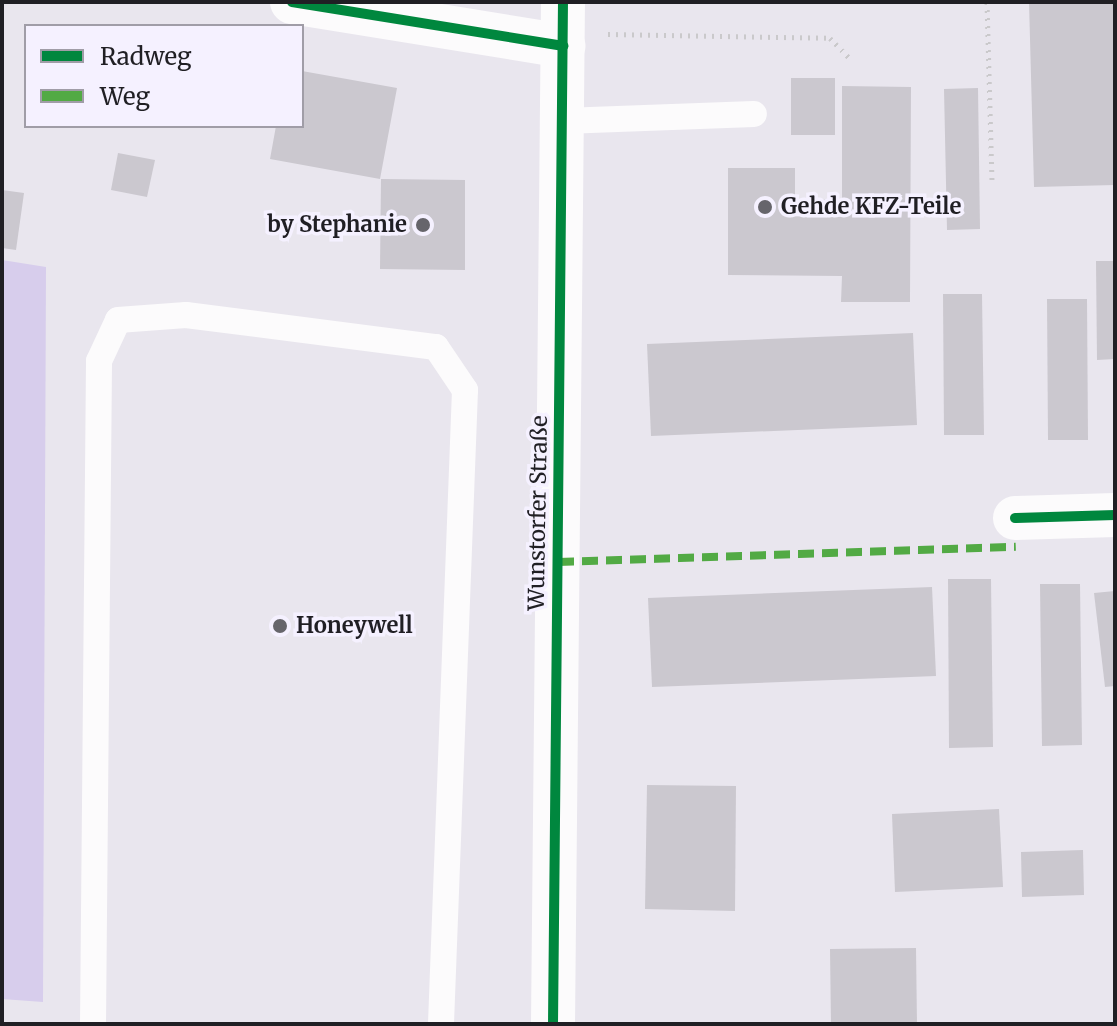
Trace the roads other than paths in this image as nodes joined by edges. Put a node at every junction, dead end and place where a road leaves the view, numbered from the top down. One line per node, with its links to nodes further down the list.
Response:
1 (292, 2): 2 (street)
2 (563, 27): 4 (street, Wunstorfer Straße)
3 (754, 114): 4 (lane)
4 (563, 121): 9 (street, Wunstorfer Straße)
5 (1115, 515): 6 (street)
6 (1015, 518)
7 (93, 1024): 8 (lane)
8 (441, 1024)
9 (553, 1024)

